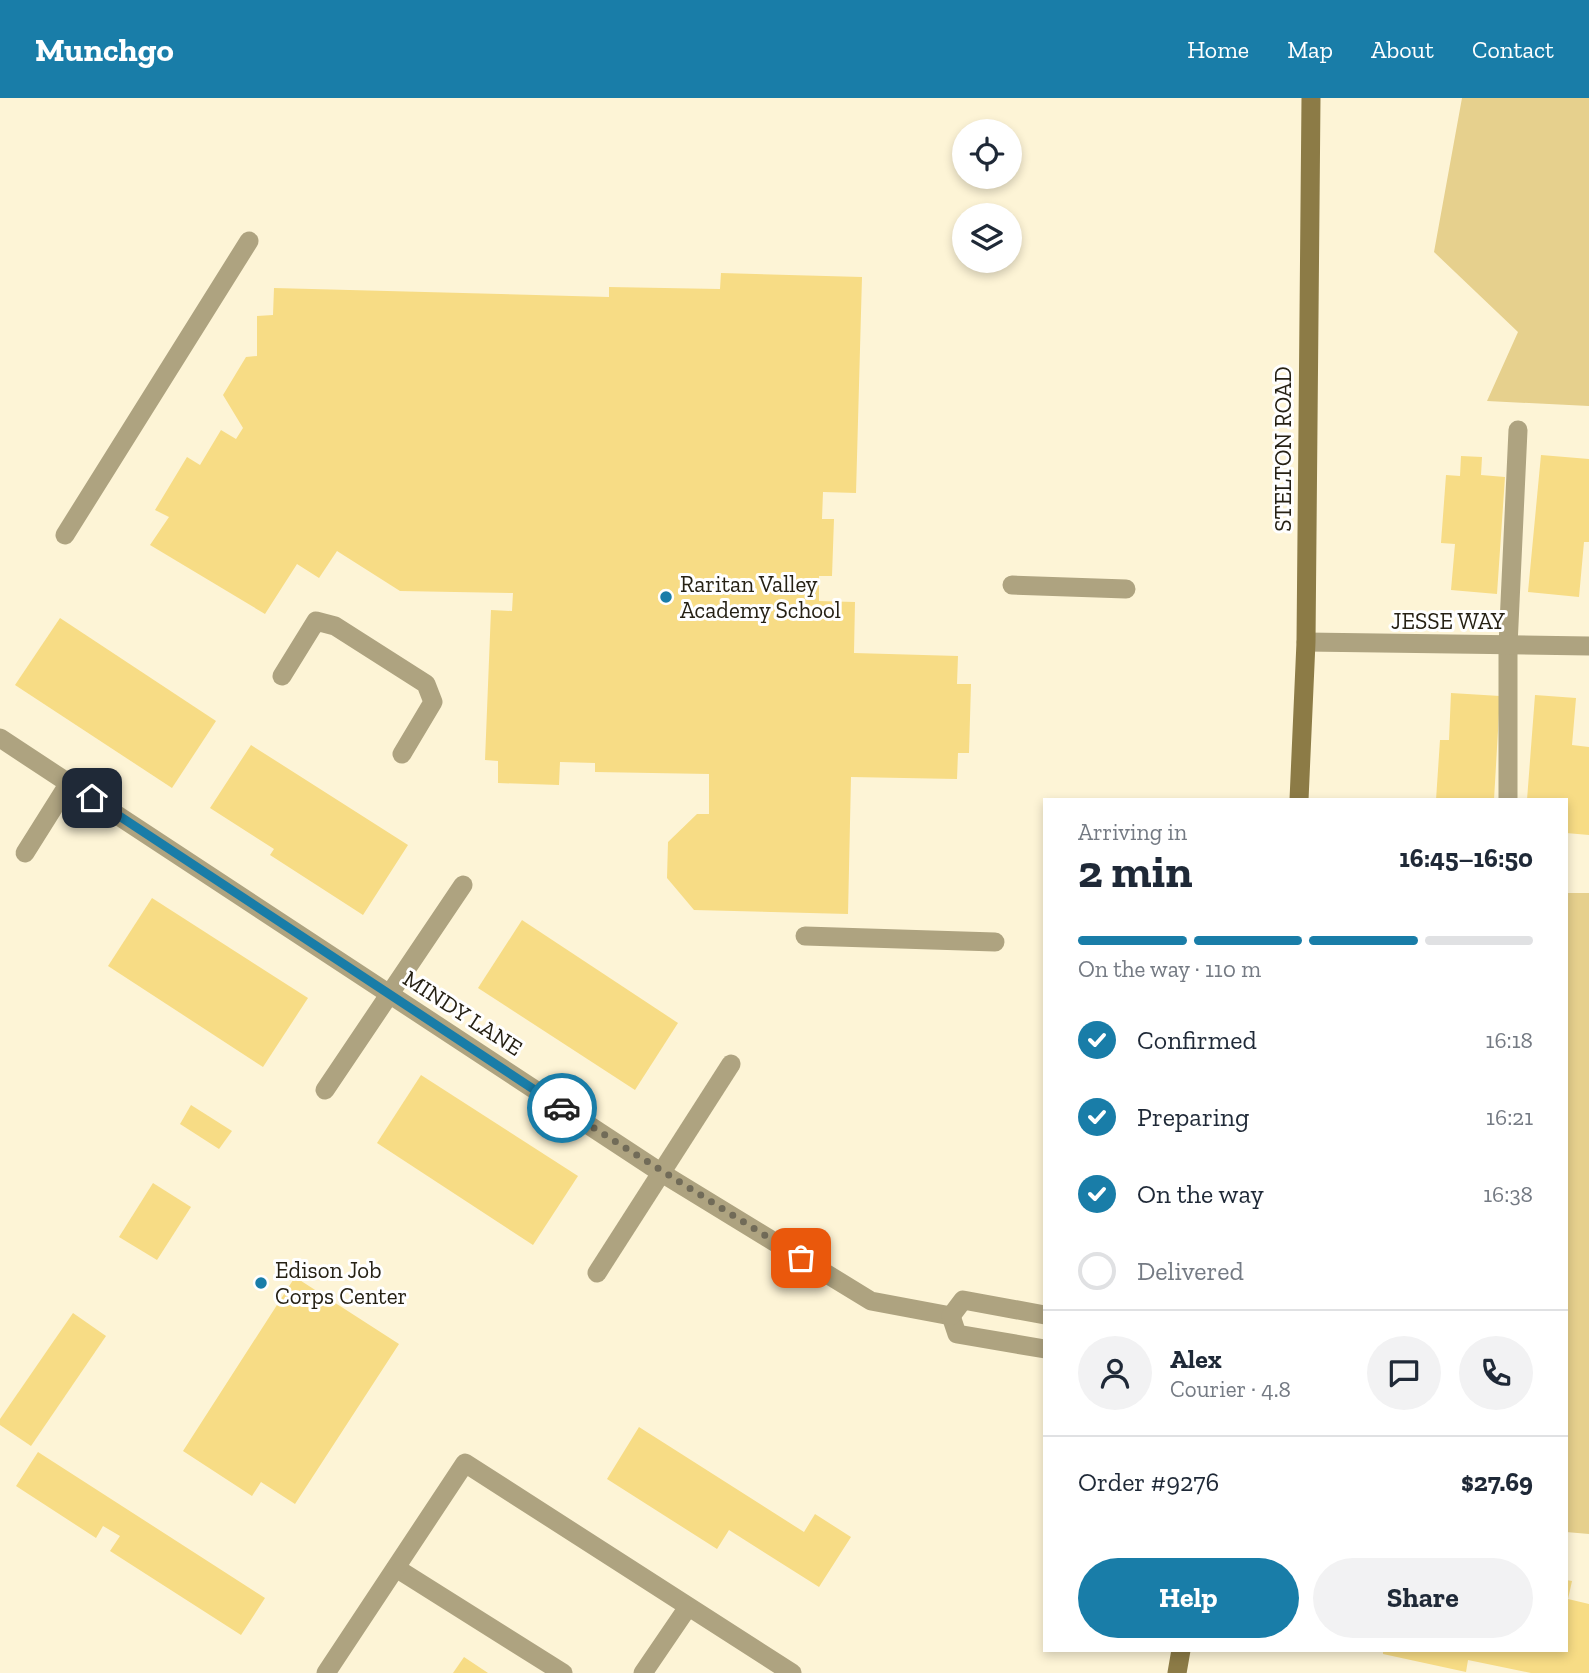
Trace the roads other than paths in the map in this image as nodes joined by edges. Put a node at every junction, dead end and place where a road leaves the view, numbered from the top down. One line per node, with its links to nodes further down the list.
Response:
1 (1311, 98): 7 (main road, STELTON ROAD)
2 (249, 242): 4 (street)
3 (1518, 430): 8 (street)
4 (65, 535)
5 (1012, 585): 6 (street)
6 (1126, 589)
7 (1306, 642): 8 (street, JESSE WAY); 14 (main road, STELTON ROAD)
8 (1508, 646): 9 (street, JESSE WAY); 15 (street)
9 (1589, 646)
10 (282, 676): 12 (street)
11 (0, 738): 13 (street, MINDY LANE)
12 (402, 754)
13 (69, 783): 16 (street); 20 (street, MINDY LANE)
14 (1299, 798)
15 (1507, 798)
16 (26, 853)
17 (463, 885): 20 (street)
18 (805, 936): 19 (street)
19 (995, 942)
20 (390, 994): 22 (street); 23 (street, MINDY LANE)
21 (731, 1064): 23 (street)
22 (325, 1090)
23 (660, 1172): 24 (street); 25 (street, MINDY LANE)
24 (597, 1273)
25 (951, 1315): 26 (street); 27 (street)
26 (1043, 1315)
27 (1043, 1349)
28 (396, 1568): 29 (street); 31 (street); 32 (street)
29 (688, 1607): 33 (street); 34 (street)
30 (1181, 1652): 35 (main road)
31 (326, 1673)
32 (563, 1673)
33 (643, 1673)
34 (792, 1673)
35 (1177, 1673)

